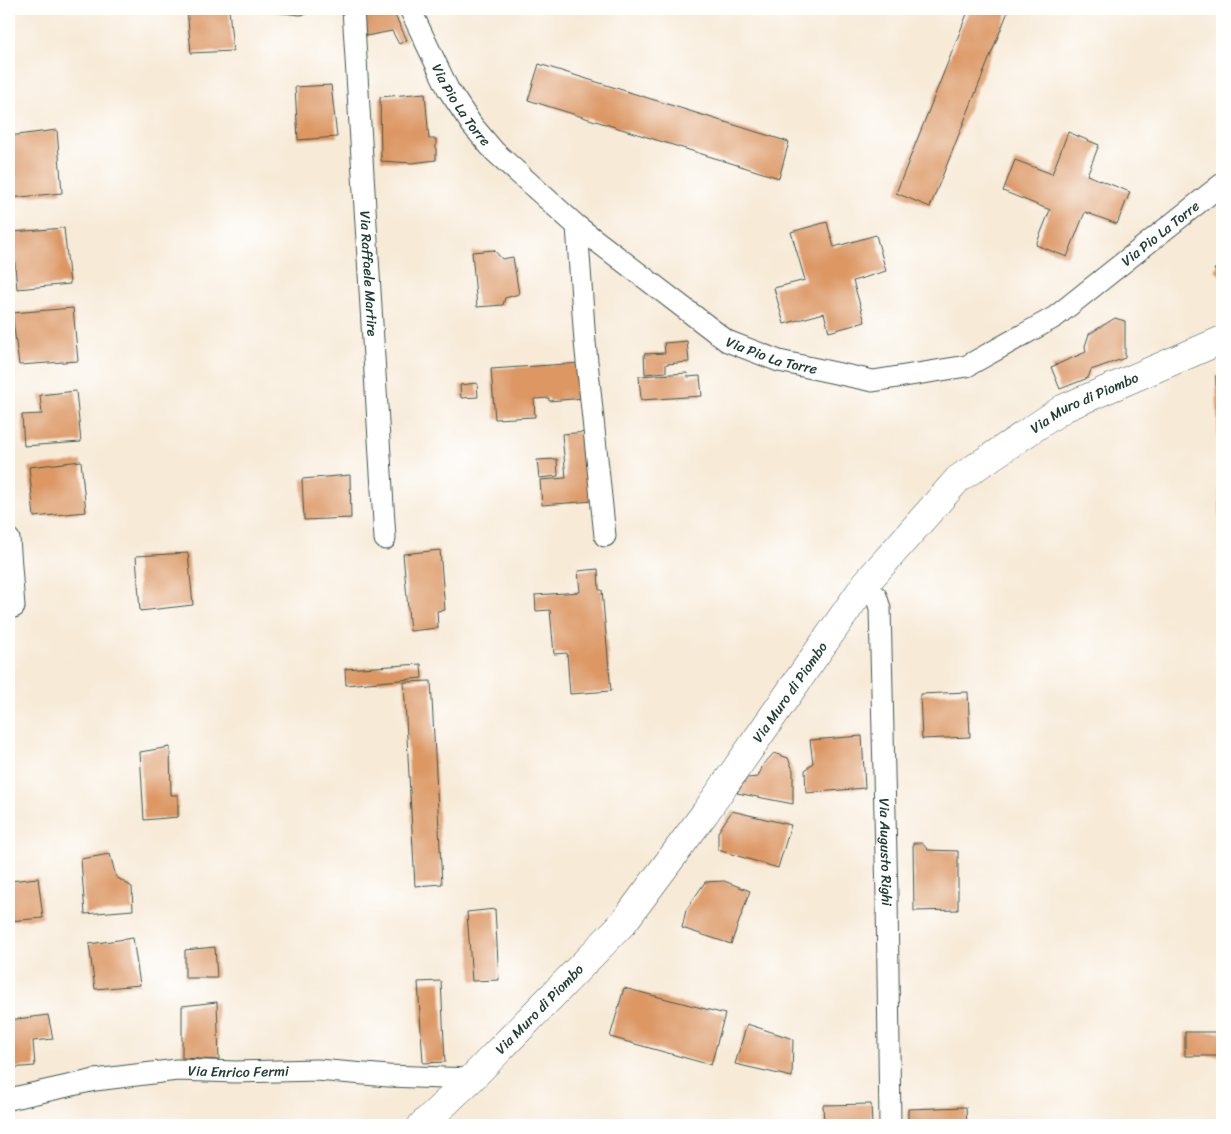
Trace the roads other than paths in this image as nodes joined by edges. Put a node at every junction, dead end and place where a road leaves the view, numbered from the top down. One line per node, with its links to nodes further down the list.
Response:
1 (353, 9): 8 (street, Via Raffaele Martire)
2 (410, 9): 4 (street, Via Pio La Torre)
3 (1222, 184): 4 (street, Via Pio La Torre)
4 (576, 226): 6 (street)
5 (1222, 340): 9 (street, Via Muro di Piombo)
6 (604, 536)
7 (9, 539): 10 (street)
8 (385, 540)
9 (862, 590): 11 (street, Via Muro di Piombo); 14 (street, Via Augusto Righi)
10 (14, 607)
11 (471, 1079): 12 (street, Via Enrico Fermi); 13 (street, Via Muro di Piombo)
12 (9, 1099)
13 (422, 1125)
14 (890, 1125)

